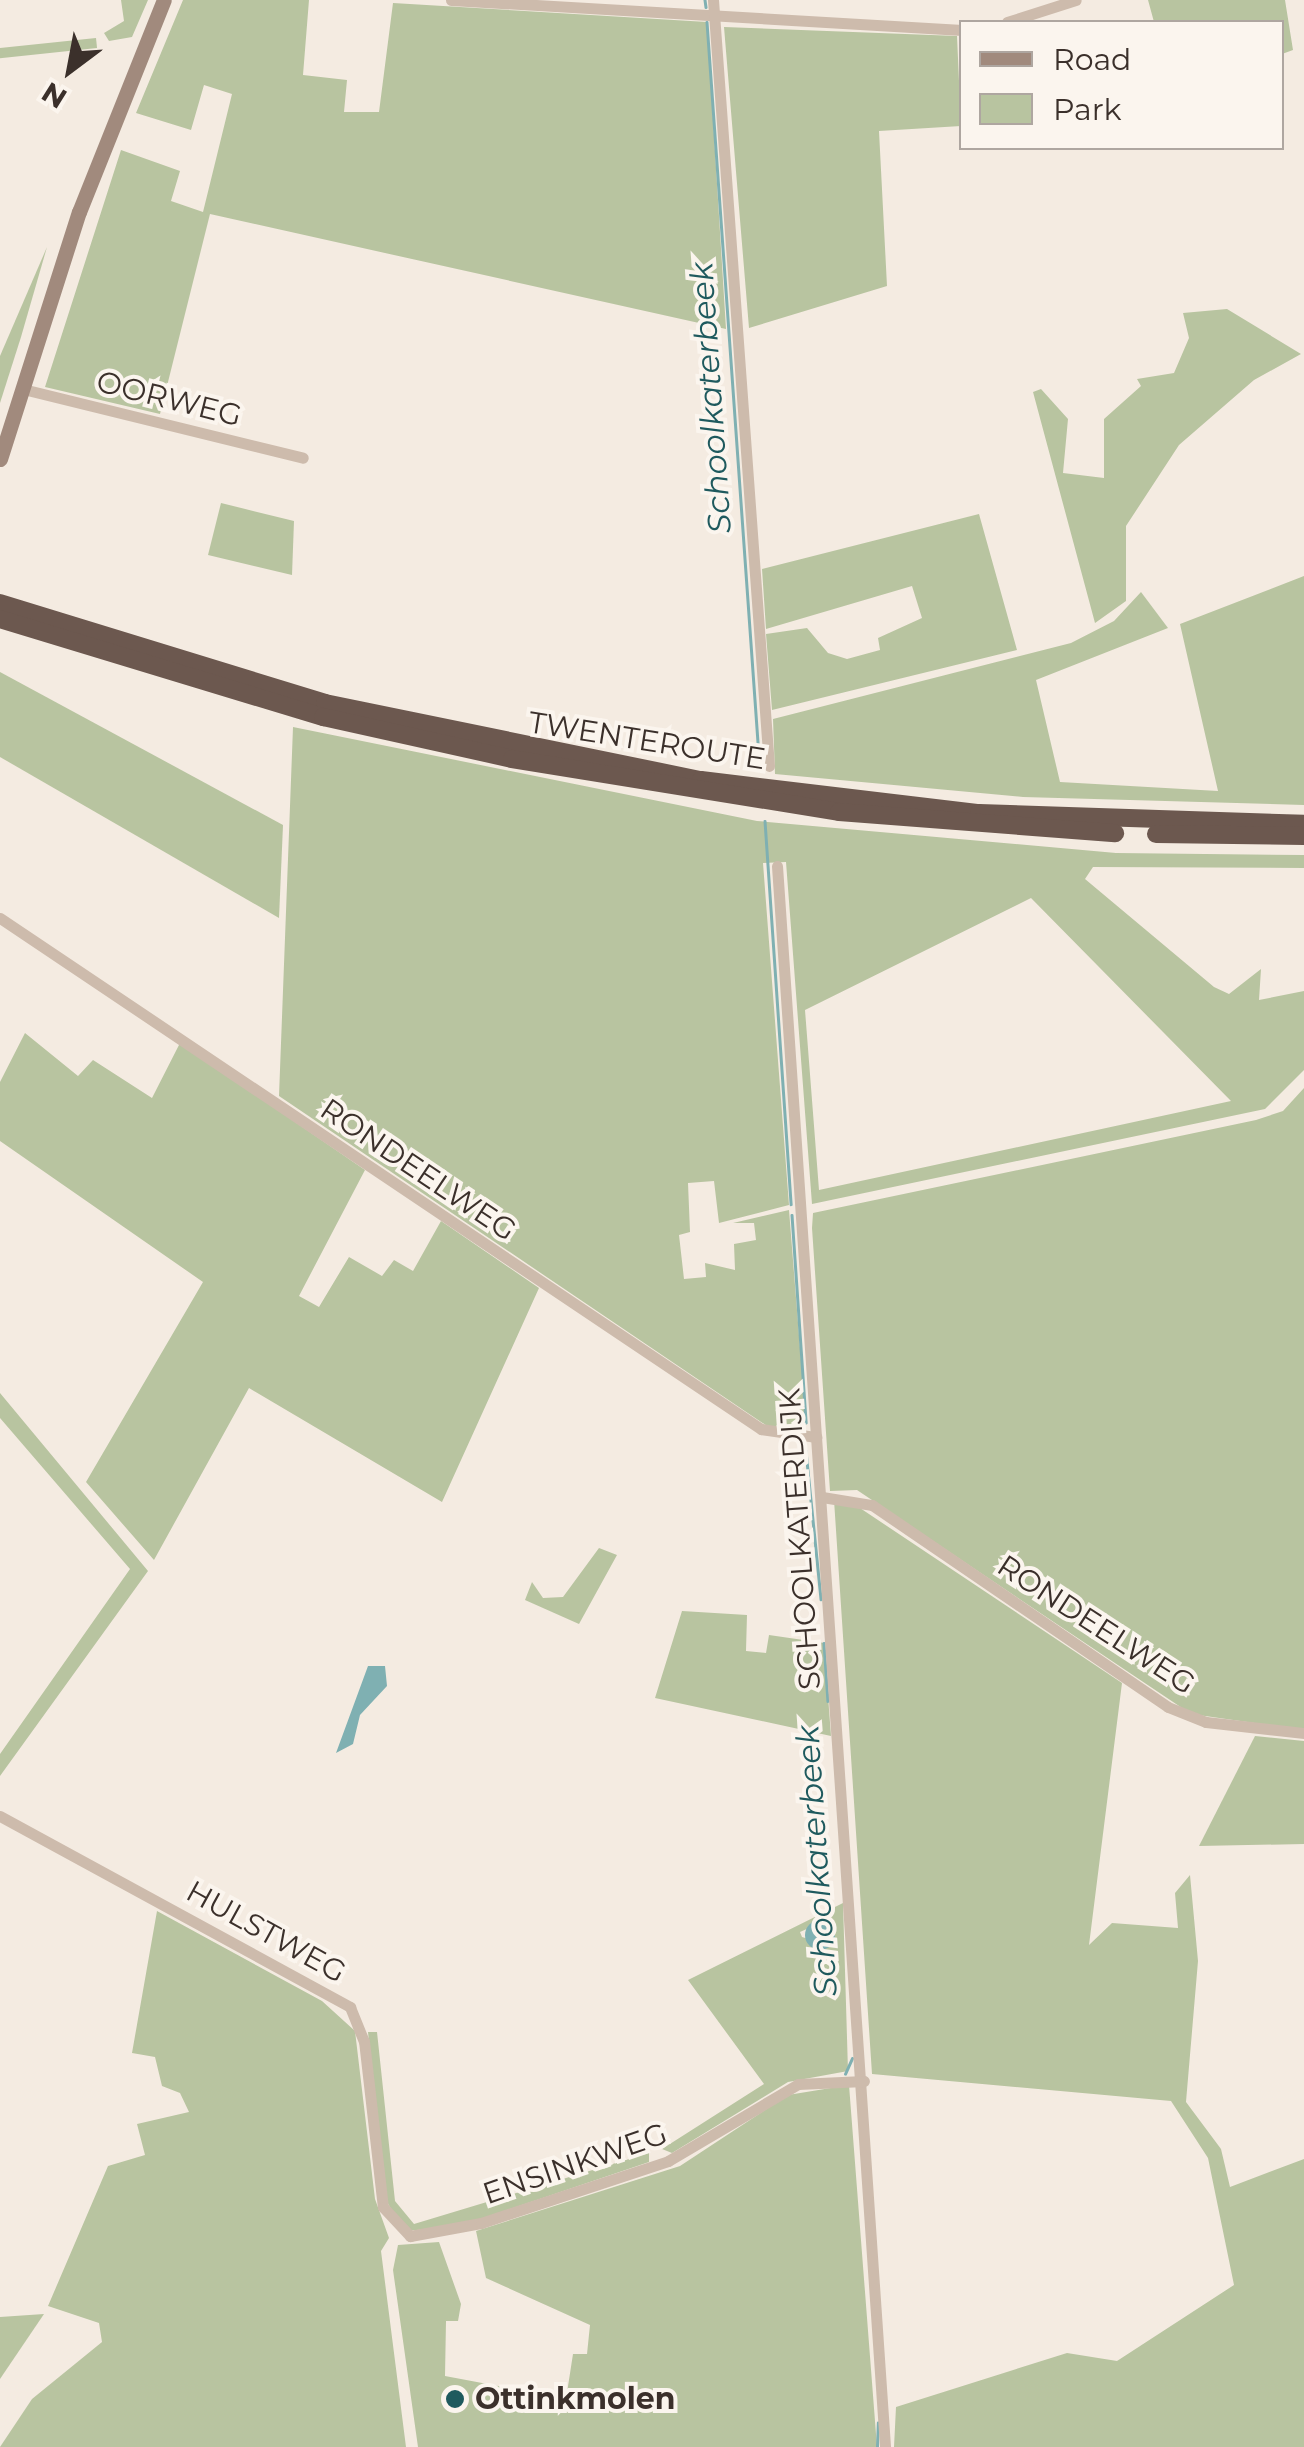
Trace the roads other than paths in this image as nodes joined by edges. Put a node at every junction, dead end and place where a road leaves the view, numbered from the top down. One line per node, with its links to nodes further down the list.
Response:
1 (164, 0): 8 (main road)
2 (450, 0): 5 (street)
3 (713, 0): 5 (street)
4 (1076, 0): 6 (street)
5 (714, 16): 7 (street); 13 (street)
6 (1013, 20)
7 (959, 30)
8 (23, 389): 9 (street, OORWEG); 10 (main road)
9 (304, 458)
10 (0, 459)
11 (0, 604): 14 (highway, TWENTEROUTE)
12 (0, 619): 15 (highway, TWENTEROUTE)
13 (769, 766)
14 (1304, 824)
15 (1304, 836)
16 (777, 866): 18 (street, SCHOOLKATERDIJK)
17 (0, 918): 18 (street, RONDEELWEG)
18 (816, 1437): 19 (street, SCHOOLKATERDIJK)
19 (822, 1497): 20 (street, RONDEELWEG); 22 (street, SCHOOLKATERDIJK)
20 (1304, 1733)
21 (0, 1816): 23 (street, HULSTWEG)
22 (864, 2081): 23 (street, ENSINKWEG); 24 (street, SCHOOLKATERDIJK)
23 (404, 2234)
24 (885, 2447)

